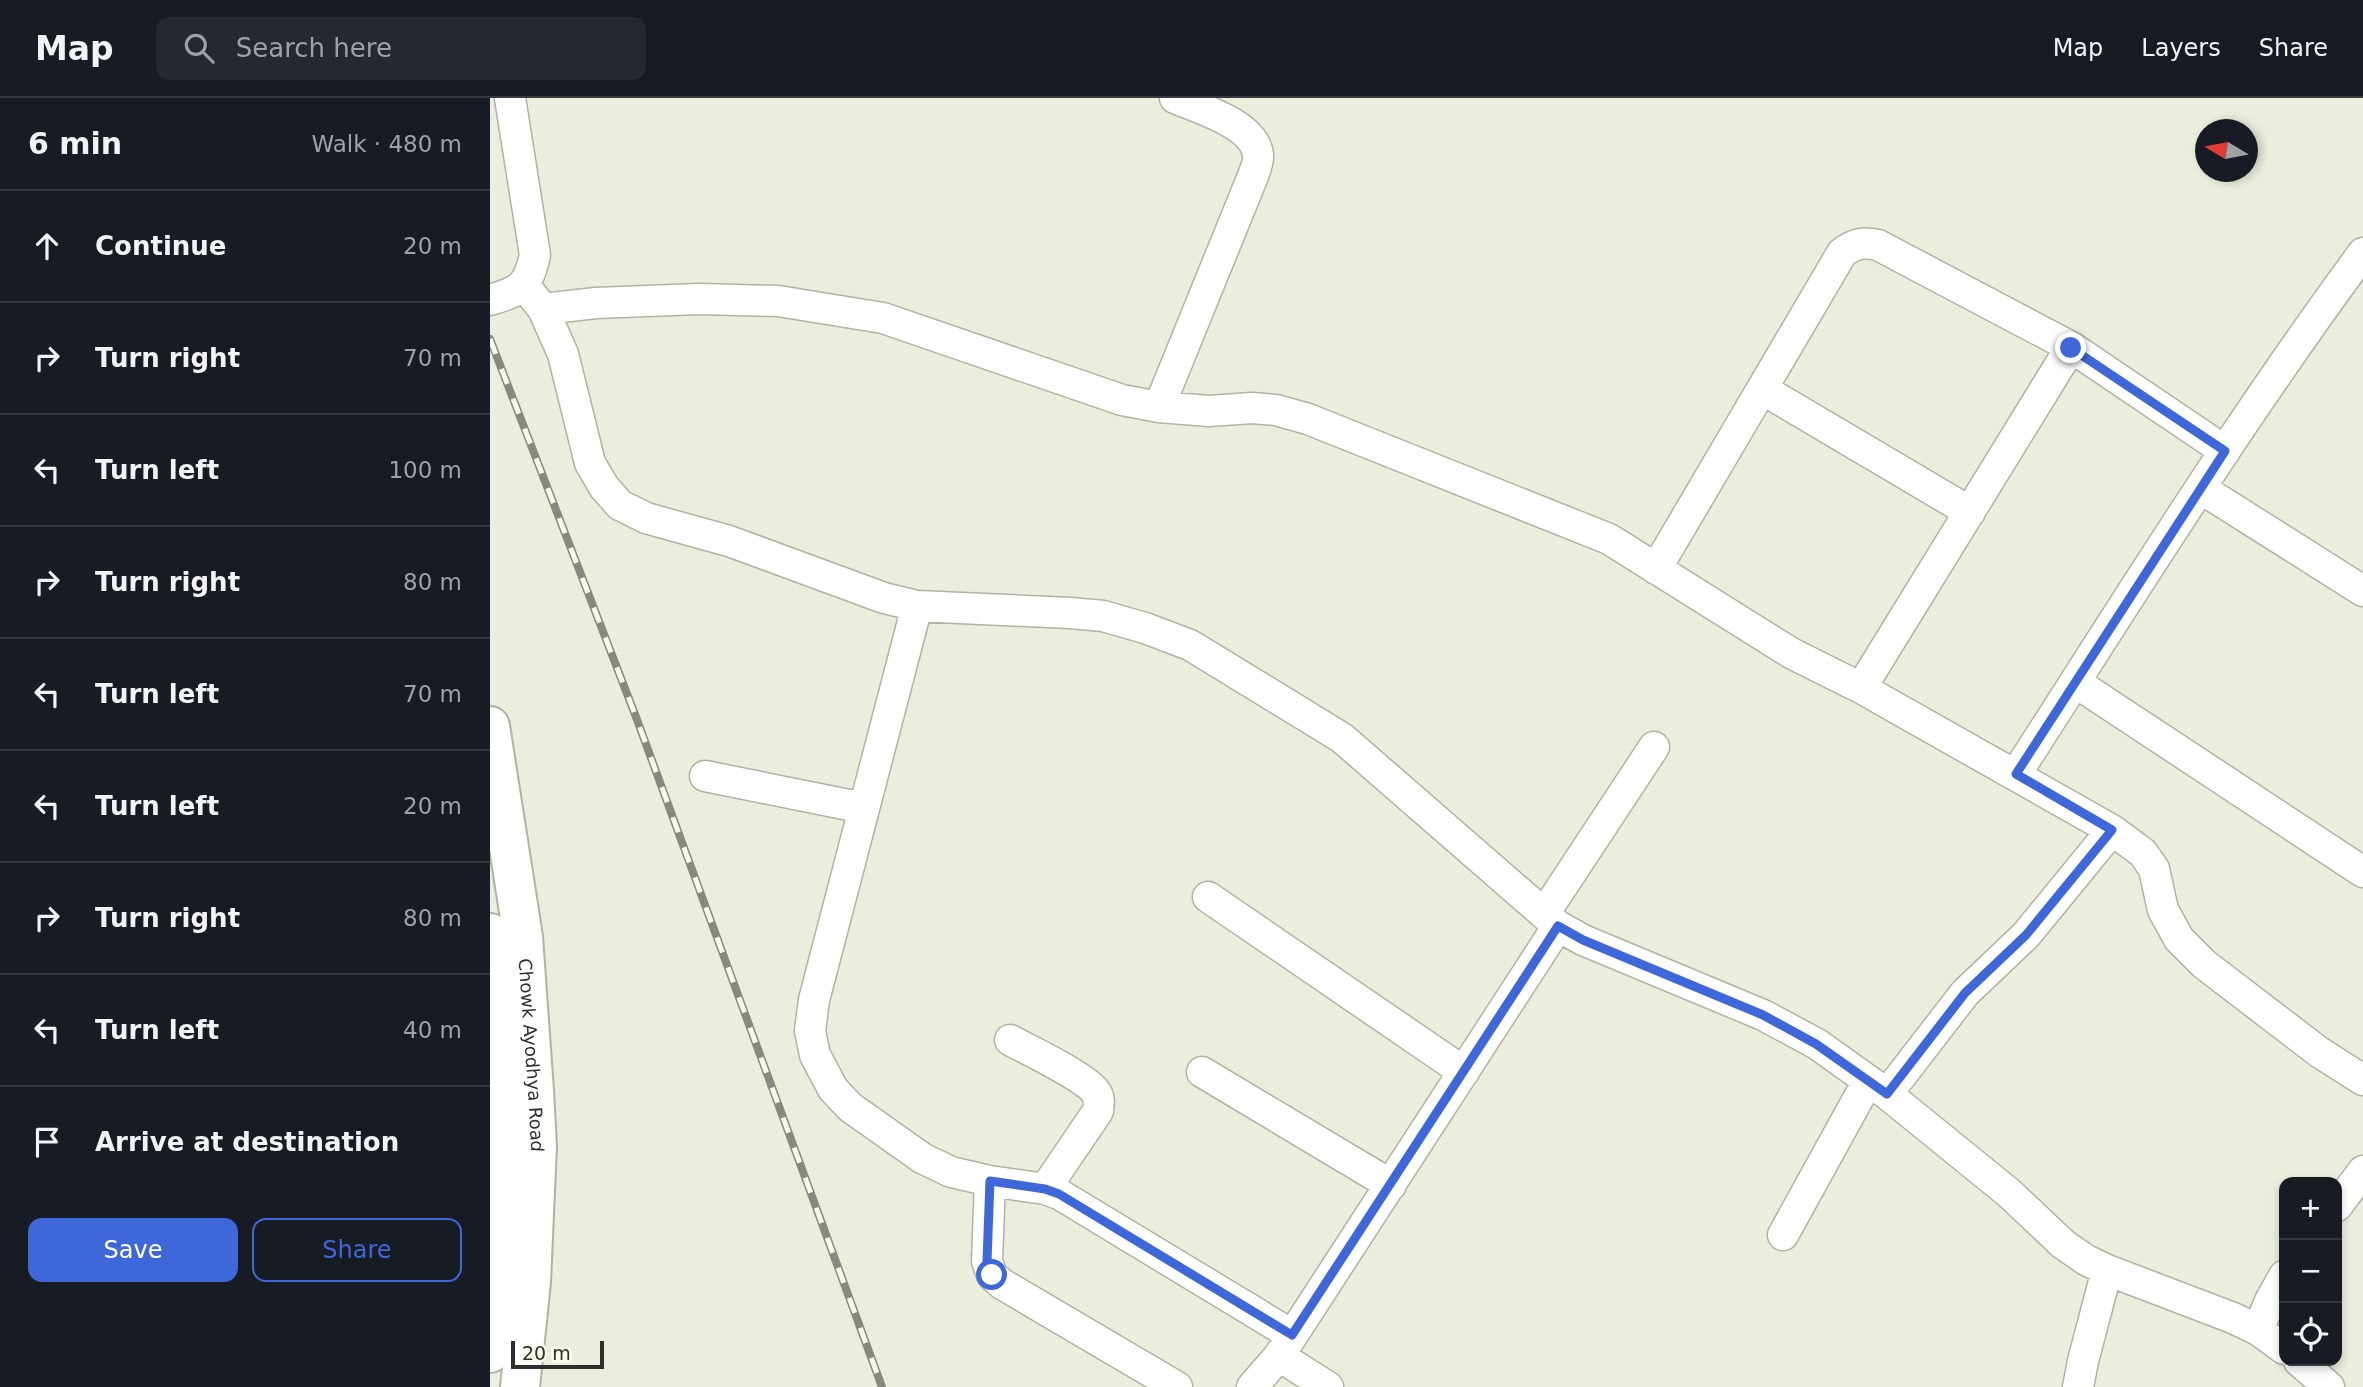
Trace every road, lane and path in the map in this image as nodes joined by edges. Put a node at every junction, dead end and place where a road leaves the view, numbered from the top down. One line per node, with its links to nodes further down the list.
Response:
1 (510, 98): 4 (street)
2 (1175, 98): 9 (street)
3 (2363, 253): 10 (street)
4 (524, 285): 5 (street); 6 (street)
5 (490, 300)
6 (543, 309): 9 (street); 15 (street)
7 (2071, 348): 8 (street); 10 (street); 12 (street)
8 (1762, 390): 12 (street); 13 (street)
9 (1159, 408): 13 (street)
10 (2225, 451): 11 (street)
11 (2200, 488): 14 (street); 16 (street)
12 (1970, 512): 17 (street)
13 (1656, 569): 17 (street)
14 (2363, 591)
15 (917, 606): 22 (street); 26 (street)
16 (2075, 682): 20 (street); 24 (street)
17 (1861, 688): 20 (street)
18 (490, 726): 47 (main road, Chowk Ayodhya Road)
19 (1654, 747): 26 (street)
20 (2016, 774): 23 (street)
21 (705, 776): 22 (street)
22 (864, 808): 35 (street)
23 (2112, 830): 32 (street); 33 (street)
24 (2363, 872)
25 (1208, 897): 31 (street)
26 (1551, 920): 31 (street); 33 (street)
27 (490, 933): 28 (main road, Chowk Ayodhya Road)
28 (493, 998): 45 (main road, Chowk Ayodhya Road)
29 (1010, 1040): 37 (street)
30 (1202, 1072): 36 (street)
31 (1464, 1072): 36 (street)
32 (2363, 1080)
33 (1878, 1088): 39 (street); 40 (street)
34 (2363, 1171): 38 (street)
35 (990, 1181): 37 (street); 48 (street)
36 (1391, 1185): 44 (street)
37 (1045, 1189): 44 (street)
38 (2342, 1199)
39 (1783, 1235)
40 (2107, 1270): 42 (street); 51 (street)
41 (2279, 1285): 42 (street)
42 (2258, 1330): 43 (street)
43 (2279, 1345)
44 (1285, 1346): 49 (street); 50 (street)
45 (490, 1353)
46 (2305, 1366): 52 (street)
47 (520, 1387)
48 (1177, 1387)
49 (1252, 1387)
50 (1328, 1387)
51 (2078, 1387)
52 (2329, 1387)

